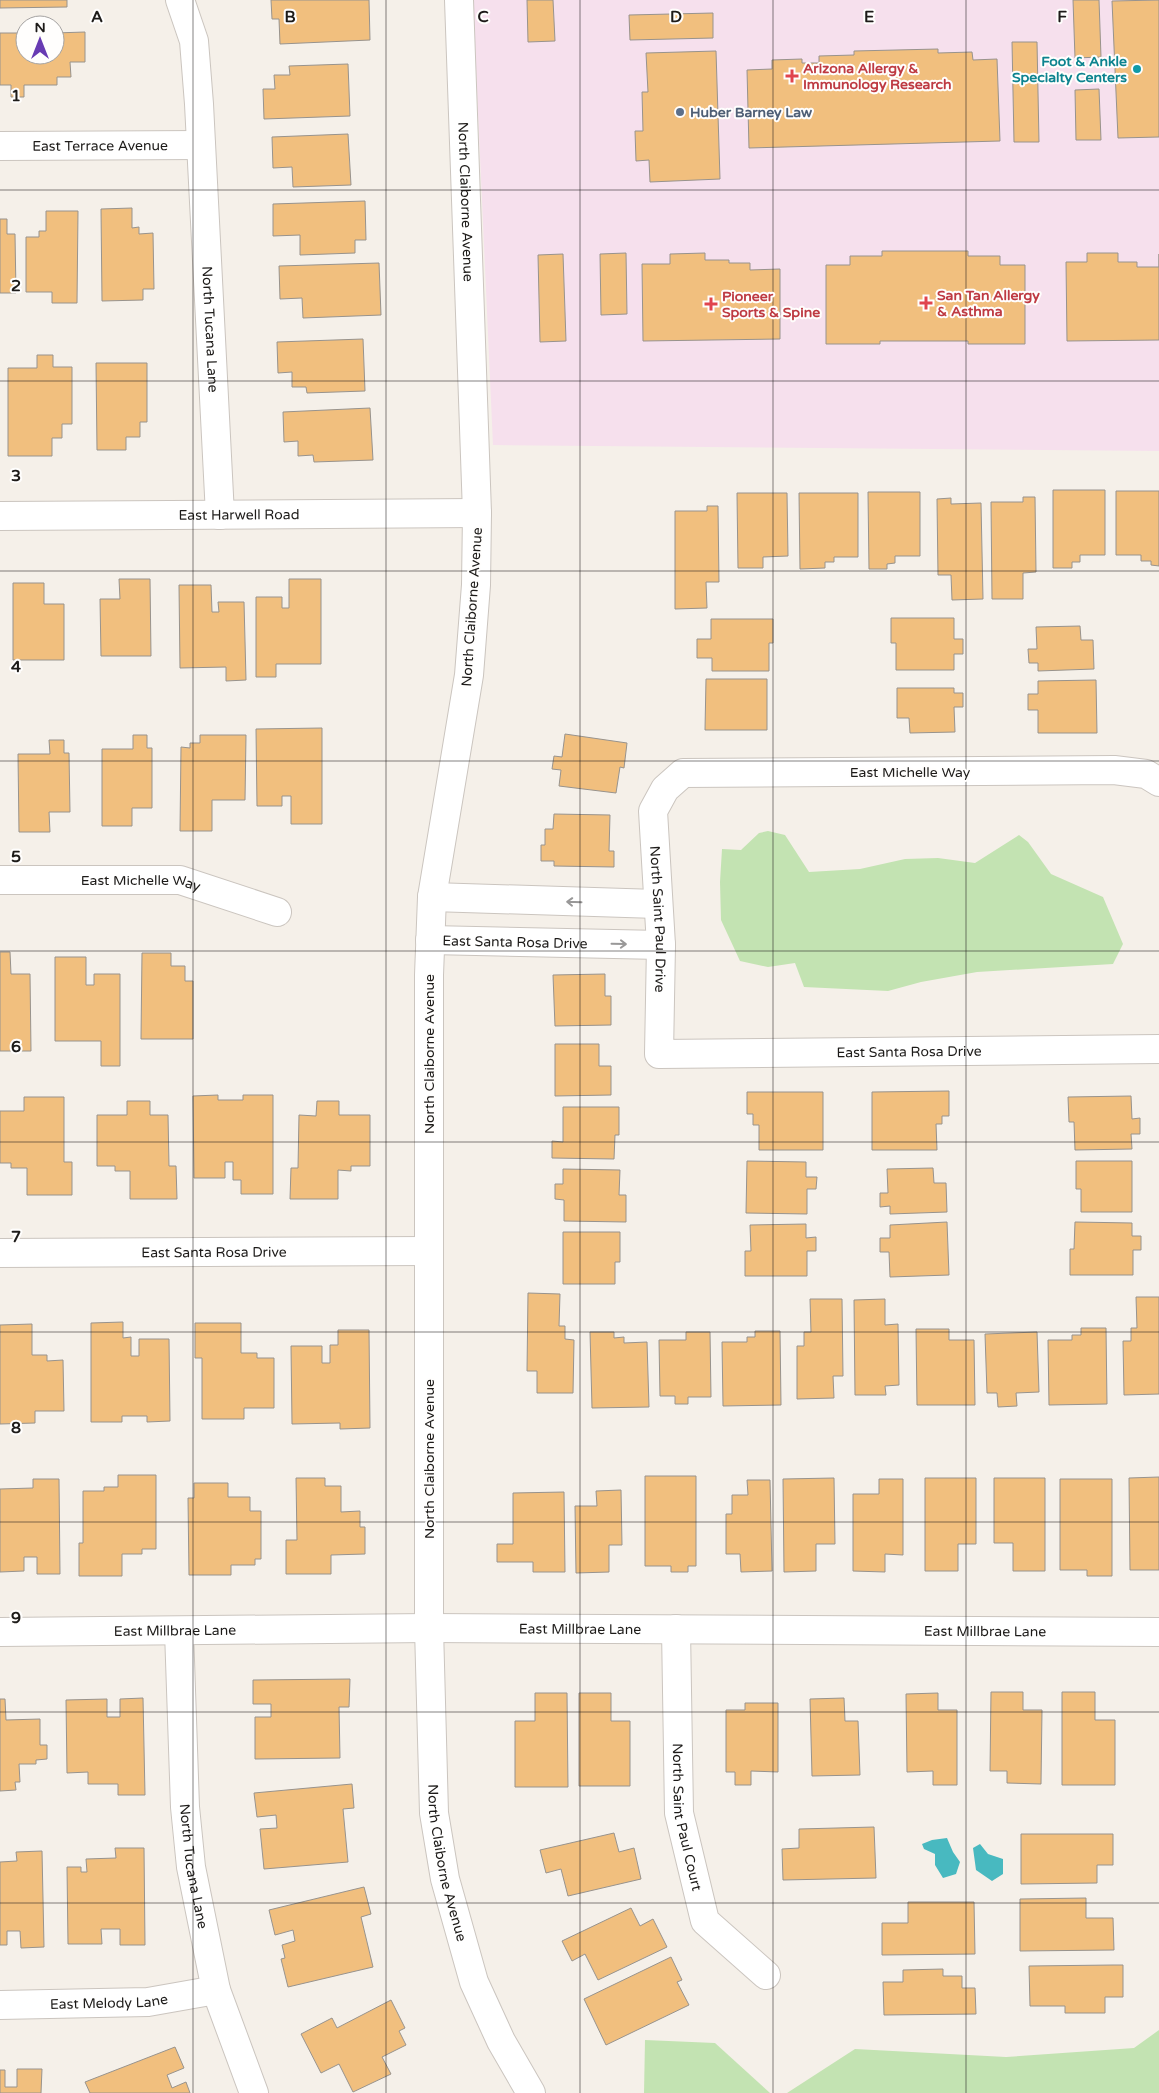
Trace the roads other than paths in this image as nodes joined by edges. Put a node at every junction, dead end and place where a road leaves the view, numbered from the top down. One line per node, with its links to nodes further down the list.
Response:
1 (180, 0): 3 (street, North Tucana Lane)
2 (459, 0): 5 (street, North Claiborne Avenue)
3 (201, 145): 4 (street, East Terrace Avenue); 6 (street, North Tucana Lane)
4 (0, 146)
5 (477, 513): 6 (street, East Harwell Road); 11 (street, North Claiborne Avenue)
6 (220, 515): 7 (street, East Harwell Road)
7 (0, 516)
8 (1159, 782): 9 (street, East Michelle Way)
9 (664, 789): 12 (street, North Saint Paul Drive)
10 (0, 880): 13 (street, East Michelle Way)
11 (432, 897): 12 (street, one-way to 11); 14 (street, North Claiborne Avenue)
12 (657, 904): 15 (street, North Saint Paul Drive)
13 (277, 912)
14 (430, 940): 15 (street, East Santa Rosa Drive, one-way to 15); 18 (street, North Claiborne Avenue)
15 (661, 945): 17 (street, North Saint Paul Drive)
16 (1159, 1049): 17 (street, East Santa Rosa Drive)
17 (660, 1054)
18 (428, 1251): 19 (street, East Santa Rosa Drive); 20 (street, North Claiborne Avenue)
19 (0, 1253)
20 (429, 1628): 21 (street, East Millbrae Lane); 22 (street, East Millbrae Lane); 29 (street, North Claiborne Avenue)
21 (676, 1629): 24 (street, East Millbrae Lane); 25 (street, North Saint Paul Court)
22 (179, 1631): 23 (street, East Millbrae Lane); 26 (street, North Tucana Lane)
23 (0, 1632)
24 (1159, 1632)
25 (766, 1975)
26 (216, 1990): 27 (street, East Melody Lane); 28 (street, North Tucana Lane)
27 (0, 2005)
28 (254, 2093)
29 (531, 2093)

